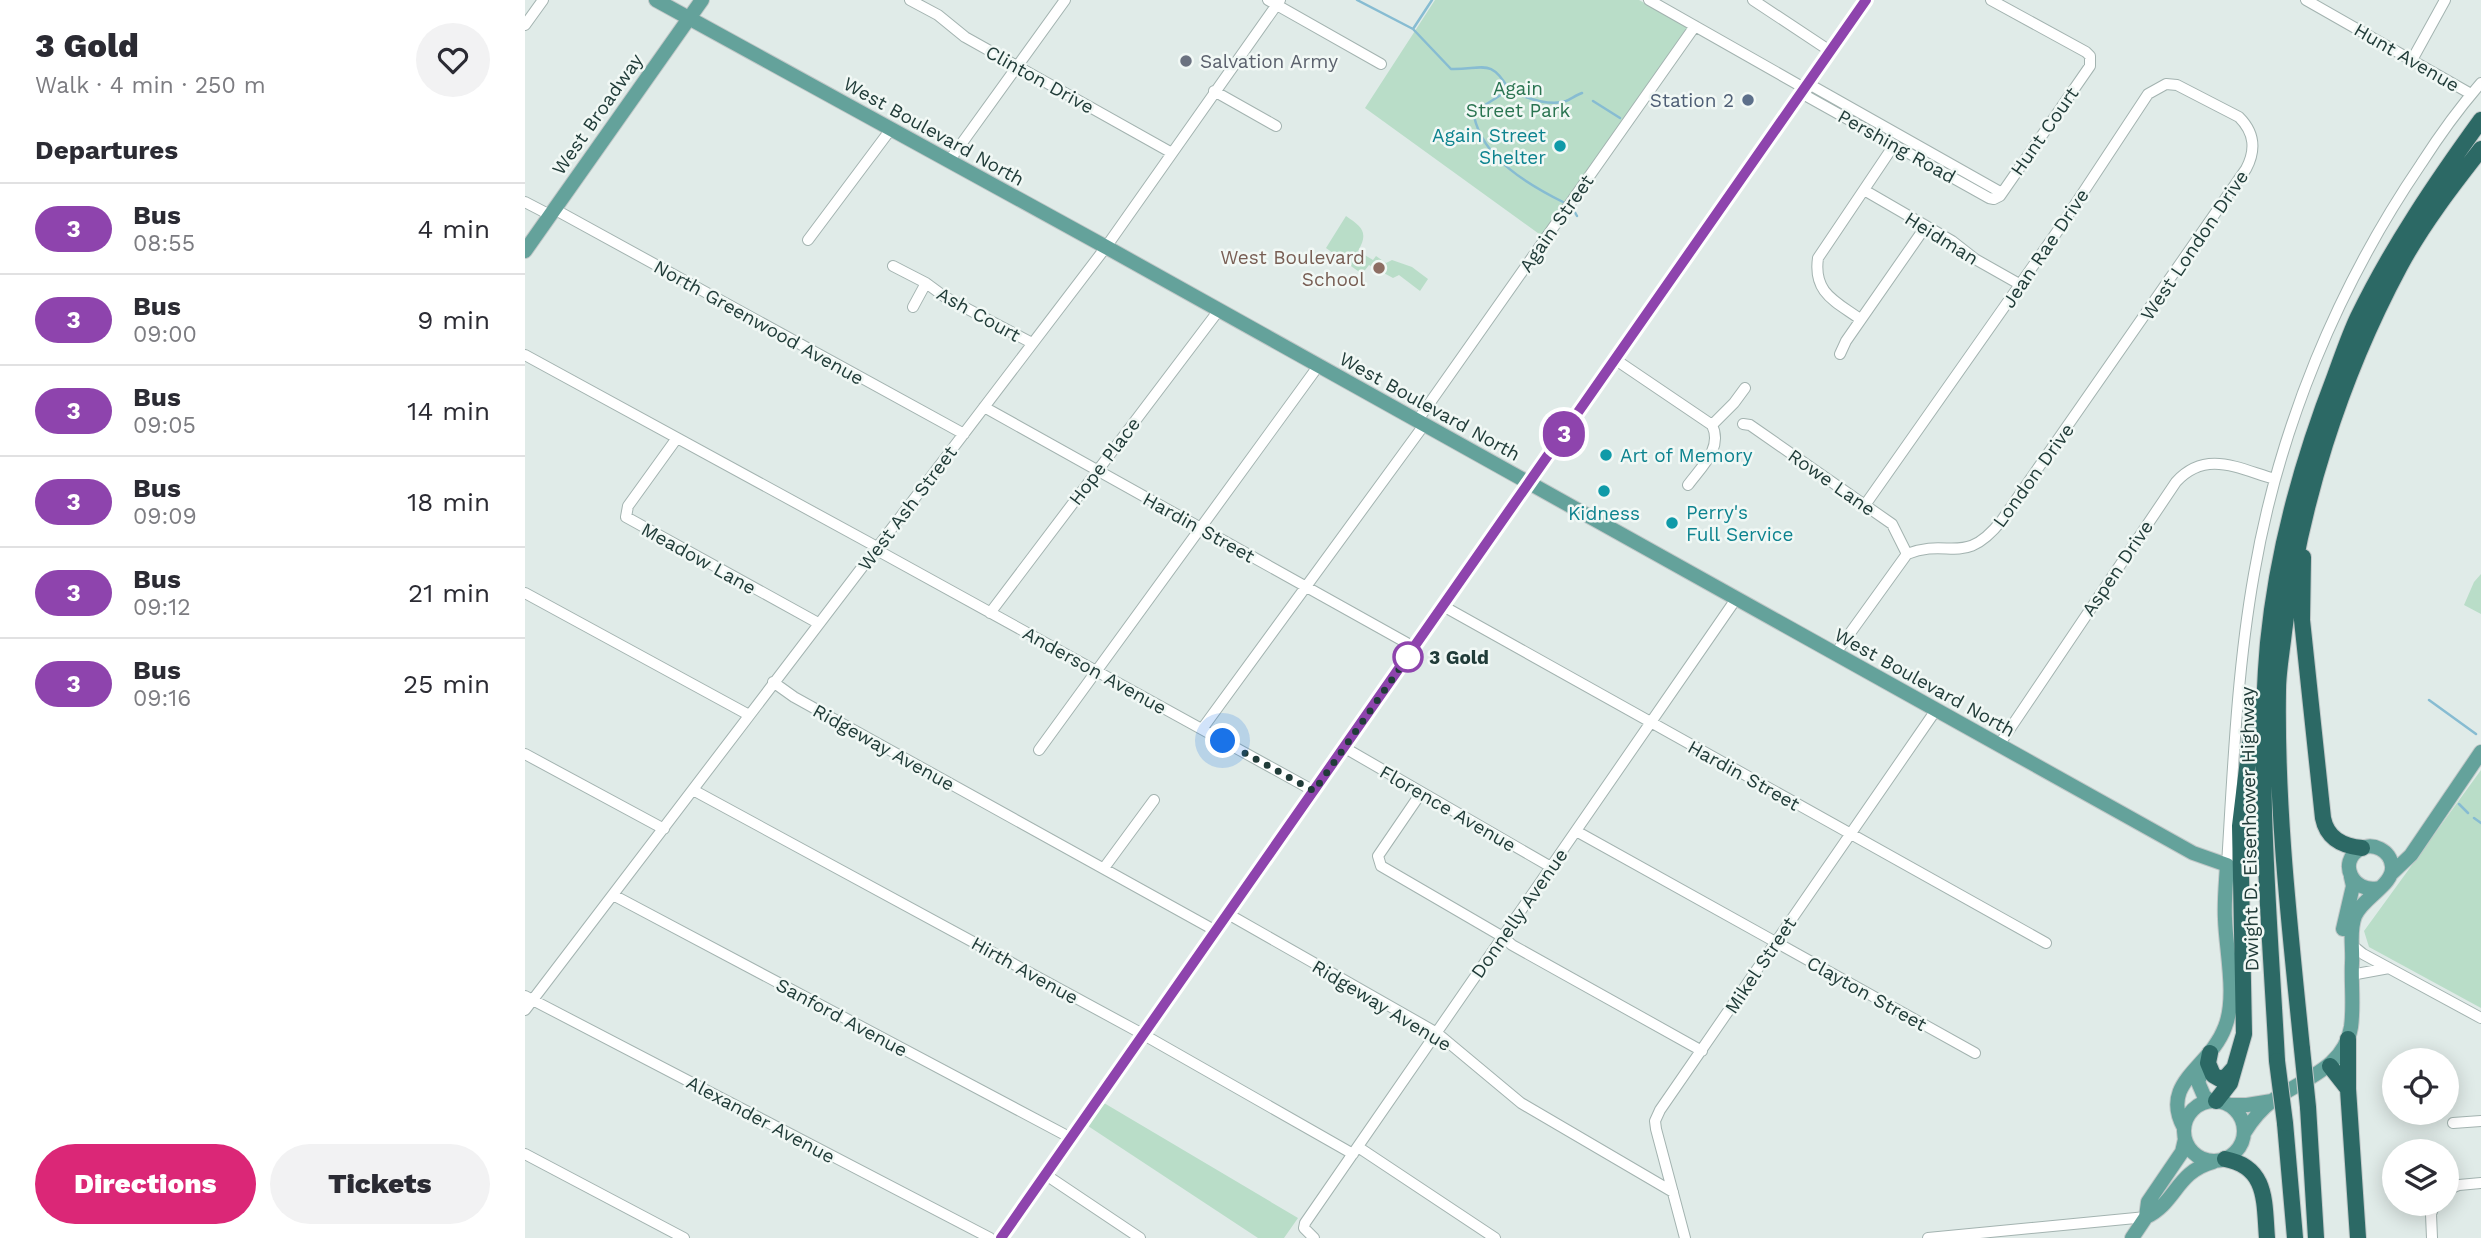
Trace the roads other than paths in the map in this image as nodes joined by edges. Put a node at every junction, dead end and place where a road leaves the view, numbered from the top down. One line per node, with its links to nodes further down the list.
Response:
1 (543, 0): 14 (street)
2 (656, 0): 13 (main road, West Boulevard North)
3 (702, 0): 13 (main road, West Broadway)
4 (910, 0): 19 (street, Clinton Drive)
5 (1065, 0): 19 (street)
6 (1649, 0): 15 (street, Pershing Road)
7 (1753, 0): 16 (street)
8 (1866, 0): 16 (street)
9 (1991, 0): 33 (street, Hunt Court)
10 (2306, 0): 17 (street, Hunt Avenue)
11 (2445, 0): 17 (street)
12 (1275, 2): 18 (street); 22 (street, West Ash Street)
13 (689, 18): 26 (main road, West Boulevard North); 35 (main road, West Broadway)
14 (525, 25)
15 (1695, 26): 21 (street, Pershing Road); 54 (street, Again Street)
16 (1830, 51): 21 (street)
17 (2412, 60): 23 (street, Hunt Avenue)
18 (1381, 64)
19 (1017, 66): 30 (street, Clinton Drive); 31 (street)
20 (2481, 83): 23 (street)
21 (1804, 88): 28 (street, Pershing Road); 33 (street); 50 (street)
22 (1215, 92): 25 (street); 30 (street, West Ash Street)
23 (2471, 94): 60 (street)
24 (2481, 120): 74 (highway, Dwight D. Eisenhower Highway)
25 (1276, 127)
26 (891, 129): 31 (main road, West Boulevard North); 37 (street)
27 (2253, 140): 42 (street, Jean Rae Drive); 47 (street, West London Drive)
28 (1894, 145): 32 (street); 33 (street, Pershing Road)
29 (2481, 149): 64 (highway, Dwight D. Eisenhower Highway)
30 (1172, 153): 38 (street, West Ash Street)
31 (949, 161): 38 (main road, West Boulevard North)
32 (1864, 191): 36 (street, Heidman); 45 (street)
33 (1998, 196)
34 (525, 202): 35 (street, North Greenwood Avenue)
35 (552, 212): 39 (main road, West Broadway); 57 (street, North Greenwood Avenue)
36 (1926, 226): 42 (street, Heidman); 45 (street)
37 (808, 240)
38 (1106, 247): 44 (main road, West Boulevard North); 46 (street, West Ash Street)
39 (525, 251)
40 (893, 266): 41 (street, Ash Court)
41 (926, 283): 43 (street, Ash Court); 46 (street, Ash Court)
42 (2021, 285): 63 (street, Jean Rae Drive)
43 (913, 307)
44 (1219, 310): 51 (main road, West Boulevard North); 59 (street, Hope Place)
45 (1860, 319): 48 (street)
46 (1033, 343): 53 (street, West Ash Street)
47 (2125, 346): 67 (street, London Drive)
48 (1840, 354)
49 (525, 355): 58 (street, Anderson Avenue)
50 (1616, 360): 56 (street); 61 (street)
51 (1319, 365): 54 (main road, West Boulevard North); 65 (street)
52 (1745, 388): 56 (street)
53 (984, 407): 57 (street, West Ash Street); 59 (street, Hardin Street)
54 (1420, 423): 61 (main road, West Boulevard North); 68 (street, Again Street)
55 (1743, 424): 63 (street, Rowe Lane)
56 (1712, 425): 62 (street)
57 (964, 434): 66 (street, West Ash Street)
58 (677, 438): 66 (street, Anderson Avenue); 73 (street, Meadow Lane)
59 (1097, 470): 65 (street, Hardin Street); 72 (street, Hope Place)
60 (2275, 478): 83 (street, Aspen Drive); 98 (street)
61 (1529, 483): 70 (main road, West Boulevard North); 71 (street)
62 (1688, 485)
63 (1865, 505): 67 (street, Rowe Lane)
64 (2304, 523): 96 (highway); 152 (highway, Dwight D. Eisenhower Highway, bridge)
65 (1201, 528): 68 (street, Hardin Street); 77 (street)
66 (876, 547): 72 (street, Anderson Avenue); 73 (street, West Ash Street)
67 (1907, 554): 76 (street)
68 (1306, 586): 75 (street, Hardin Street); 82 (street, Again Street)
69 (525, 593): 80 (street)
70 (1736, 599): 76 (main road, West Boulevard North); 81 (street, Donnelly Avenue)
71 (1443, 606): 75 (street); 81 (street, Hardin Street)
72 (990, 613): 77 (street, Anderson Avenue)
73 (818, 623): 78 (street, West Ash Street)
74 (2269, 642): 122 (highway); 151 (highway, Dwight D. Eisenhower Highway, bridge)
75 (1414, 648): 84 (street)
76 (1835, 654): 79 (main road, West Boulevard North)
77 (1098, 672): 82 (street, Anderson Avenue); 85 (street)
78 (773, 682): 80 (street, West Ash Street); 100 (street, Ridgeway Avenue)
79 (1936, 710): 83 (main road, West Boulevard North); 94 (street, Mikel Street)
80 (749, 715): 88 (street, West Ash Street)
81 (1651, 723): 93 (street, Donnelly Avenue); 94 (street, Hardin Street)
82 (1202, 729): 89 (street, Anderson Avenue)
83 (1999, 745): 98 (main road, West Boulevard North)
84 (1345, 748): 89 (street); 90 (street, Florence Avenue)
85 (1039, 750)
86 (2481, 752): 95 (main road)
87 (525, 754): 92 (street)
88 (693, 790): 92 (street, West Ash Street); 117 (street, Hirth Avenue)
89 (1314, 791): 105 (street)
90 (1421, 793): 99 (street, Florence Avenue); 107 (street)
91 (1154, 800): 100 (street)
92 (664, 829): 104 (street, West Ash Street)
93 (1576, 831): 99 (street, Donnelly Avenue); 108 (street, Clayton Street)
94 (1850, 835): 108 (street, Mikel Street); 109 (street, Hardin Street)
95 (2420, 840): 97 (main road); 101 (main road)
96 (2361, 848): 97 (main road); 102 (main road)
97 (2386, 853): 101 (main road)
98 (2227, 865): 121 (main road)
99 (1551, 867): 107 (street, Donnelly Avenue)
100 (1104, 868): 106 (street, Ridgeway Avenue)
101 (2391, 874): 103 (main road)
102 (2351, 877): 103 (main road); 112 (main road)
103 (2379, 888): 110 (main road)
104 (613, 895): 113 (street, West Ash Street); 131 (street, Sanford Avenue)
105 (1228, 914): 106 (street); 116 (street, Ridgeway Avenue)
106 (1216, 931): 117 (street)
107 (1503, 937): 116 (street, Donnelly Avenue); 119 (street)
108 (1775, 943): 119 (street, Mikel Street); 120 (street, Clayton Street)
109 (2046, 943)
110 (2352, 945): 111 (street); 112 (main road)
111 (2389, 968): 112 (street); 115 (street)
112 (2351, 975): 118 (main road)
113 (529, 998): 114 (street, West Ash Street); 142 (street, Alexander Avenue)
114 (525, 1010)
115 (2481, 1018)
116 (1437, 1033): 132 (street, Donnelly Avenue); 138 (street, Ridgeway Avenue)
117 (1144, 1035): 131 (street); 132 (street, Hirth Avenue)
118 (2348, 1039): 123 (main road); 124 (highway)
119 (1702, 1051): 138 (street, Mikel Street)
120 (1975, 1053)
121 (2208, 1056): 122 (highway); 126 (main road); 129 (main road)
122 (2235, 1066): 126 (highway)
123 (2330, 1066): 124 (highway); 125 (main road)
124 (2348, 1089): 153 (highway)
125 (2273, 1101): 126 (main road); 130 (main road)
126 (2219, 1102): 129 (main road); 130 (main road)
127 (2481, 1121): 128 (street)
128 (2459, 1123)
129 (2184, 1133): 134 (main road); 140 (main road)
130 (2244, 1133): 134 (main road)
131 (1071, 1138): 135 (street)
132 (1355, 1150): 145 (street, Donnelly Avenue); 146 (street, Hirth Avenue)
133 (525, 1154): 141 (street)
134 (2220, 1160): 140 (main road); 150 (highway)
135 (1046, 1175): 143 (street); 144 (street)
136 (2481, 1183): 137 (street)
137 (2459, 1185)
138 (1672, 1192): 147 (street, Mikel Street)
139 (2431, 1216): 154 (street)
140 (2146, 1217): 148 (street); 149 (main road)
141 (684, 1238)
142 (990, 1238)
143 (1001, 1238)
144 (1140, 1238)
145 (1314, 1238)
146 (1495, 1238)
147 (1685, 1238)
148 (1927, 1238)
149 (2132, 1238)
150 (2267, 1238)
151 (2295, 1238)
152 (2316, 1238)
153 (2358, 1238)
154 (2432, 1238)

